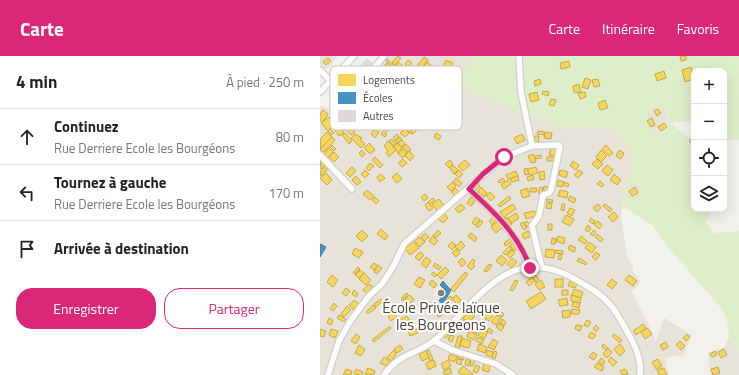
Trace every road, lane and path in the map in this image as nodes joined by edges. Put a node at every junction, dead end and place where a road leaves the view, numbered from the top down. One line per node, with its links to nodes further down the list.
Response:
1 (354, 56): 4 (street)
2 (384, 56): 5 (street)
3 (519, 56): 10 (street)
4 (344, 66)
5 (374, 66)
6 (320, 70): 7 (street)
7 (330, 79)
8 (330, 81): 9 (street)
9 (320, 92)
10 (532, 146): 13 (street); 15 (street)
11 (320, 155): 12 (street)
12 (352, 189)
13 (469, 189): 14 (street); 17 (street)
14 (530, 268): 15 (street); 16 (street)
15 (542, 268): 20 (street)
16 (434, 341): 18 (street); 19 (street)
17 (328, 375)
18 (384, 375)
19 (513, 375)
20 (640, 375)

